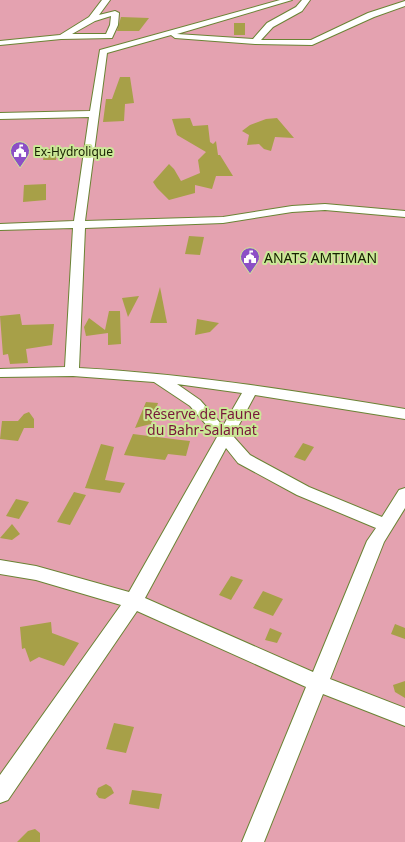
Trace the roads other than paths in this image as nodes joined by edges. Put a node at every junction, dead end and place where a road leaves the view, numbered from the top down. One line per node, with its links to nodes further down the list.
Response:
1 (106, 0): 5 (street)
2 (288, 0): 6 (street)
3 (306, 0): 11 (street)
4 (405, 3): 11 (street)
5 (92, 19): 8 (street); 9 (street)
6 (162, 35): 10 (street); 11 (street)
7 (98, 36): 8 (street); 9 (street); 13 (street)
8 (61, 37): 12 (street)
9 (117, 37): 10 (street)
10 (147, 39): 13 (street)
11 (255, 42)
12 (0, 43)
13 (103, 52): 14 (street)
14 (93, 114): 15 (street); 17 (street)
15 (0, 116)
16 (405, 214): 17 (street)
17 (79, 225): 18 (street); 19 (street)
18 (0, 227)
19 (72, 372): 20 (street); 21 (street)
20 (0, 373)
21 (158, 379): 22 (street); 24 (street)
22 (251, 389): 23 (street); 24 (street)
23 (405, 414)
24 (225, 438): 26 (street); 28 (street)
25 (405, 494): 26 (street)
26 (386, 525): 29 (street)
27 (0, 567): 28 (street)
28 (134, 601): 29 (street); 31 (street)
29 (318, 683): 30 (street); 32 (street)
30 (405, 717)
31 (0, 793)
32 (253, 842)

